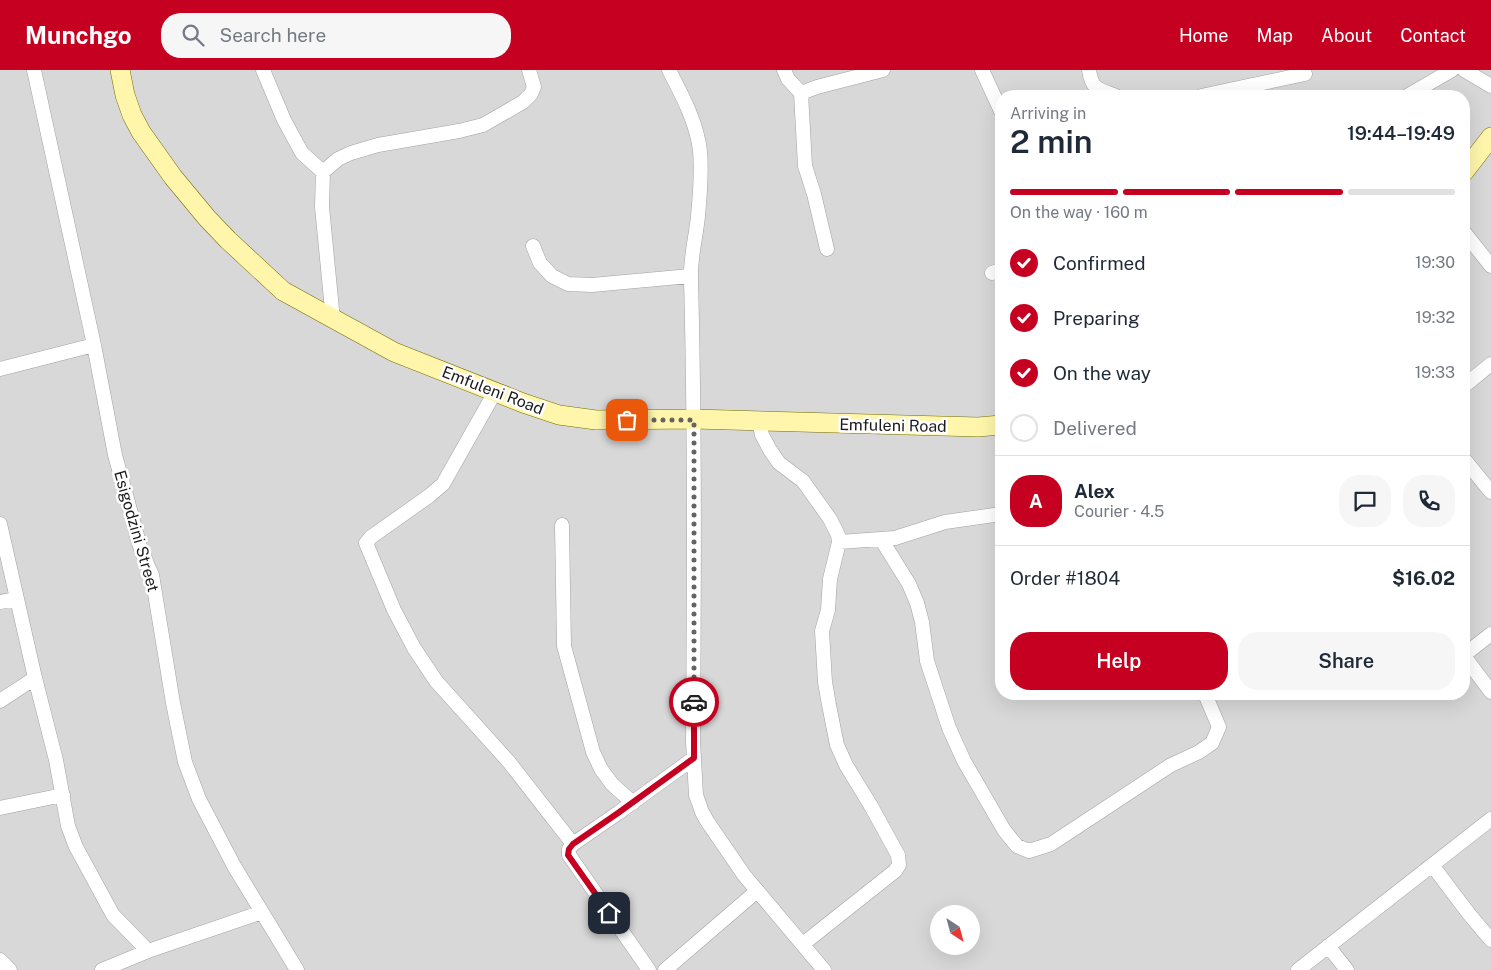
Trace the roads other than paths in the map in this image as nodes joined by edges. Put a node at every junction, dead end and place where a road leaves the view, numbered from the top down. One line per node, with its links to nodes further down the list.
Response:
1 (34, 70): 28 (street, Esigodzini Street)
2 (120, 70): 27 (street, Emfuleni Road)
3 (263, 70): 21 (street)
4 (529, 70): 21 (street)
5 (669, 70): 26 (street)
6 (784, 70): 17 (street)
7 (883, 70): 17 (street)
8 (982, 70): 18 (street)
9 (1089, 70): 14 (street)
10 (1452, 70): 16 (street)
11 (1464, 70): 13 (street)
12 (1305, 74): 15 (street)
13 (1491, 86)
14 (1101, 90)
15 (1229, 90)
16 (1418, 90)
17 (802, 93): 24 (street)
18 (995, 98)
19 (1491, 136): 20 (street)
20 (1470, 164)
21 (323, 172): 27 (street)
22 (1470, 240): 25 (street)
23 (533, 246): 26 (street)
24 (827, 249)
25 (1491, 266)
26 (690, 276): 33 (street)
27 (333, 320): 32 (street, Emfuleni Road)
28 (94, 346): 30 (street); 60 (street, Esigodzini Street)
29 (1491, 364): 31 (street)
30 (0, 369)
31 (1470, 381)
32 (495, 392): 33 (street, Emfuleni Road); 57 (street)
33 (694, 420): 34 (street, Emfuleni Road); 52 (street)
34 (758, 422): 35 (street, Emfuleni Road); 42 (street)
35 (995, 426)
36 (1470, 466): 37 (street)
37 (1491, 492)
38 (995, 515): 41 (street)
39 (0, 524): 43 (street)
40 (562, 525): 54 (street)
41 (881, 539): 42 (street); 50 (street)
42 (839, 542): 62 (street)
43 (16, 599): 44 (street); 48 (street)
44 (0, 602)
45 (1491, 634): 46 (street)
46 (1470, 651)
47 (1470, 664): 49 (street)
48 (35, 678): 51 (street); 53 (street)
49 (1491, 692)
50 (1208, 700)
51 (0, 701)
52 (694, 758): 54 (street); 59 (street)
53 (63, 795): 55 (street); 64 (street)
54 (633, 803): 57 (street)
55 (0, 808)
56 (1491, 820): 58 (street)
57 (573, 844): 69 (street)
58 (1432, 865): 61 (street); 63 (street)
59 (757, 891): 62 (street); 70 (street)
60 (262, 912): 64 (street); 68 (street, Esigodzini Street)
61 (1491, 940)
62 (803, 944): 71 (street)
63 (1328, 946): 72 (street); 73 (street)
64 (148, 951): 67 (street)
65 (0, 960): 66 (street)
66 (10, 970)
67 (102, 970)
68 (297, 970)
69 (649, 970)
70 (666, 970)
71 (824, 970)
72 (1298, 970)
73 (1347, 970)

